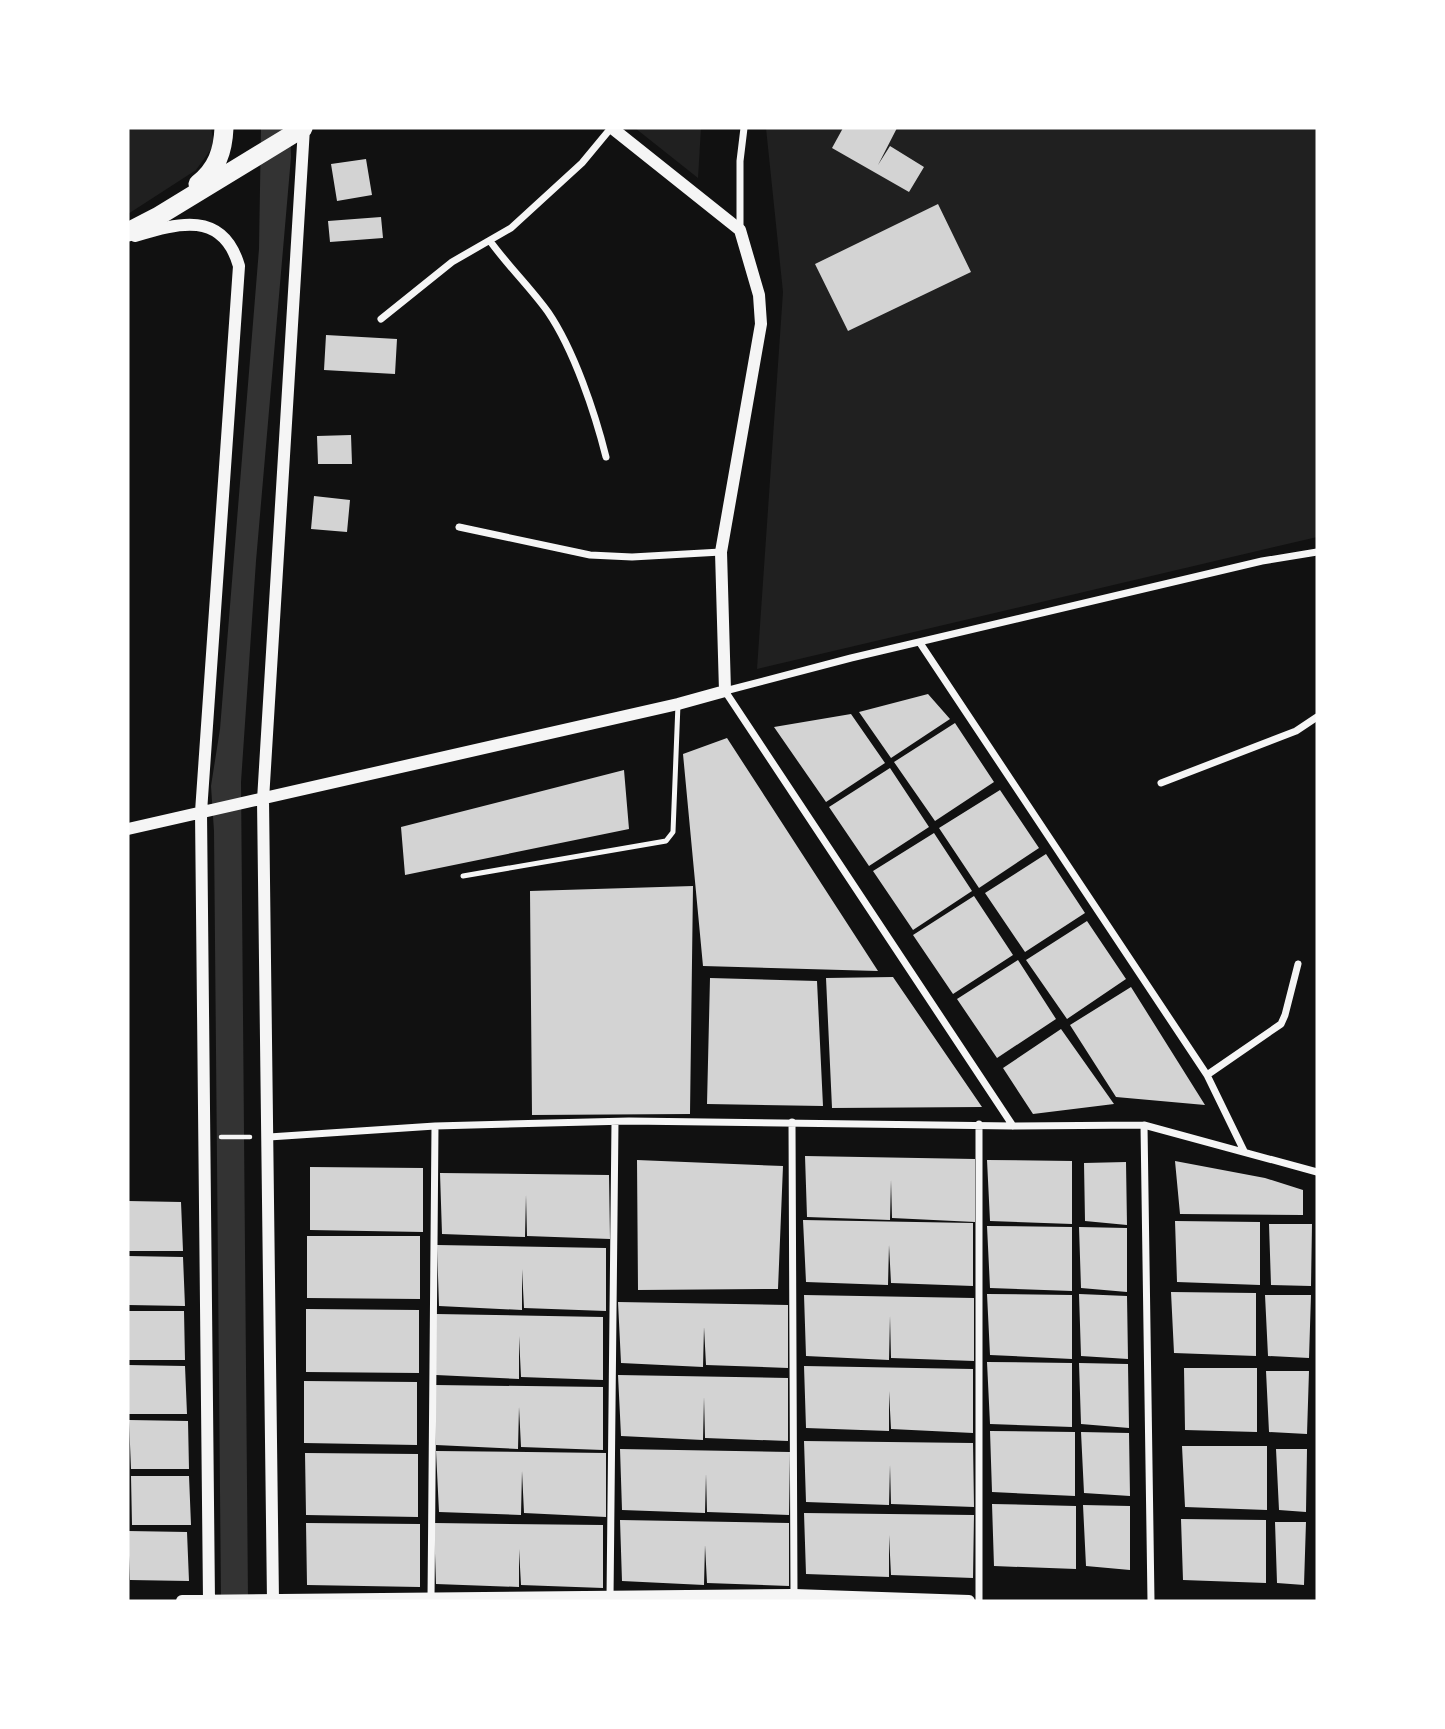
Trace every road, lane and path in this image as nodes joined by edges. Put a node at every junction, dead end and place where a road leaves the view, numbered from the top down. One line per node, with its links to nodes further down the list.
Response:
1 (224, 128): 5 (highway)
2 (612, 128): 6 (street); 9 (street)
3 (744, 128): 6 (street)
4 (300, 130): 5 (highway); 20 (street)
5 (157, 217): 7 (highway)
6 (740, 230): 13 (street)
7 (128, 232)
8 (128, 238): 21 (street)
9 (490, 241): 10 (street); 11 (street)
10 (381, 319)
11 (606, 457)
12 (459, 527): 13 (street)
13 (721, 552): 16 (street)
14 (1317, 552): 15 (street)
15 (920, 643): 16 (street); 25 (street)
16 (725, 691): 17 (street); 31 (street)
17 (678, 704): 20 (street); 23 (lane)
18 (1317, 717): 19 (street)
19 (1161, 783)
20 (263, 800): 21 (street); 33 (street)
21 (205, 811): 22 (street); 43 (street)
22 (128, 829)
23 (463, 876)
24 (1298, 964): 25 (street)
25 (1207, 1075): 35 (street)
26 (615, 1122): 27 (street); 30 (street); 38 (street)
27 (792, 1122): 28 (street); 37 (street)
28 (979, 1124): 31 (street); 47 (street)
29 (1144, 1125): 31 (street); 35 (street); 48 (street)
30 (435, 1126): 33 (street); 40 (street)
31 (1013, 1126)
32 (215, 1137): 34 (path)
33 (269, 1137): 45 (street)
34 (246, 1138)
35 (1244, 1151): 36 (street)
36 (1317, 1172)
37 (794, 1595): 39 (street); 46 (street)
38 (610, 1598): 39 (street); 40 (street)
39 (731, 1598)
40 (431, 1599): 45 (street)
41 (251, 1600): 44 (street); 45 (street)
42 (182, 1601): 43 (street)
43 (209, 1601): 44 (street)
44 (216, 1601)
45 (273, 1601)
46 (969, 1601)
47 (979, 1601)
48 (1151, 1601)

